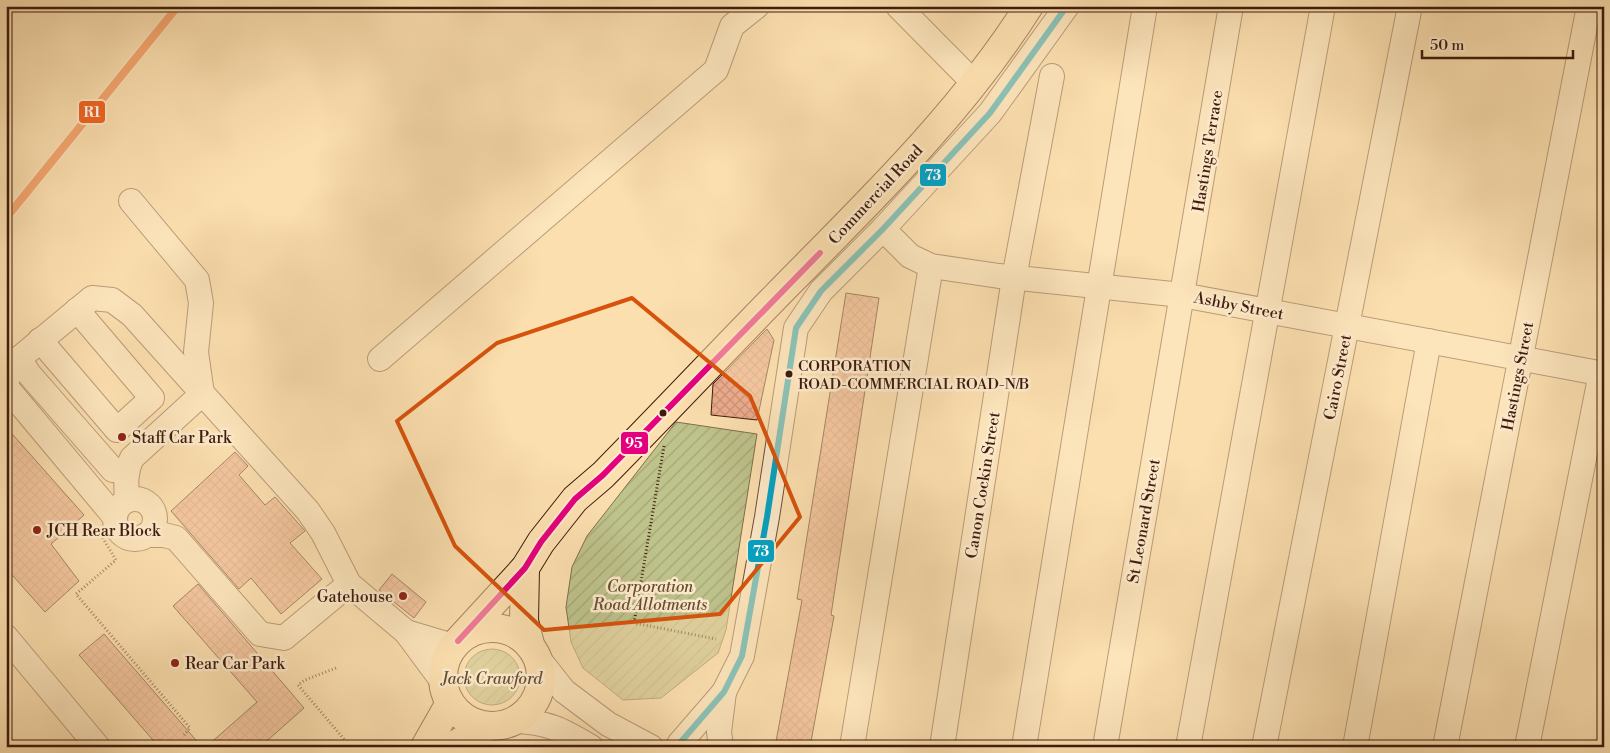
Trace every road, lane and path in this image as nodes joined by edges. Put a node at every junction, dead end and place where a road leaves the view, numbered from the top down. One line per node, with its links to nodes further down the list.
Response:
1 (757, 6): 24 (street)
2 (898, 6): 11 (street)
3 (1029, 6): 11 (highway, Commercial Road)
4 (1067, 6): 13 (street, Commercial Road)
5 (1145, 6): 16 (street)
6 (1231, 6): 17 (street, Hastings Terrace)
7 (1323, 6): 19 (street)
8 (1410, 6): 20 (street, Cairo Street)
9 (1589, 6): 23 (street, Hastings Street)
10 (1052, 76): 15 (street, Canon Cockin Street)
11 (975, 84): 28 (highway, Commercial Road)
12 (131, 201): 27 (street)
13 (883, 229): 14 (street, Ashby Street); 41 (street, Commercial Road)
14 (931, 266): 15 (street, Ashby Street); 54 (street)
15 (1014, 278): 16 (street, Ashby Street); 55 (street, Canon Cockin Street)
16 (1100, 286): 17 (street, Ashby Street); 56 (street)
17 (1182, 294): 19 (street, Ashby Street); 57 (street, St Leonard Street)
18 (77, 310): 21 (street); 21 (street); 27 (street)
19 (1269, 311): 20 (street, Ashby Street); 58 (street)
20 (1348, 326): 22 (street, Ashby Street); 59 (street, Cairo Street)
21 (40, 340): 25 (street)
22 (1429, 341): 23 (street, Ashby Street); 60 (street)
23 (1520, 358): 26 (street, Ashby Street); 61 (street, Hastings Street)
24 (380, 359)
25 (20, 360): 29 (street); 30 (street)
26 (1602, 374): 62 (street)
27 (202, 394): 29 (street); 33 (street)
28 (649, 428): 32 (highway, Commercial Road); 36 (path)
29 (126, 471): 30 (street)
30 (113, 516): 31 (street); 31 (street); 44 (path)
31 (146, 536): 33 (street)
32 (525, 568): 37 (highway, Commercial Road); 38 (highway)
33 (349, 584): 34 (street)
34 (406, 632): 37 (street); 40 (street)
35 (6, 637): 47 (street)
36 (716, 639)
37 (456, 644): 38 (highway); 40 (highway)
38 (534, 651): 42 (highway); 51 (street)
39 (336, 668): 45 (path)
40 (447, 692): 43 (highway); 48 (highway)
41 (724, 692): 46 (street); 53 (street)
42 (514, 721): 43 (highway); 50 (street)
43 (488, 726): 49 (highway)
44 (184, 735)
45 (349, 745)
46 (676, 745): 52 (street)
47 (98, 747)
48 (425, 747)
49 (452, 747)
50 (591, 747)
51 (652, 747)
52 (708, 747)
53 (722, 747)
54 (852, 747)
55 (942, 747)
56 (1024, 747)
57 (1105, 747)
58 (1188, 747)
59 (1264, 747)
60 (1355, 747)
61 (1445, 747)
62 (1527, 747)

